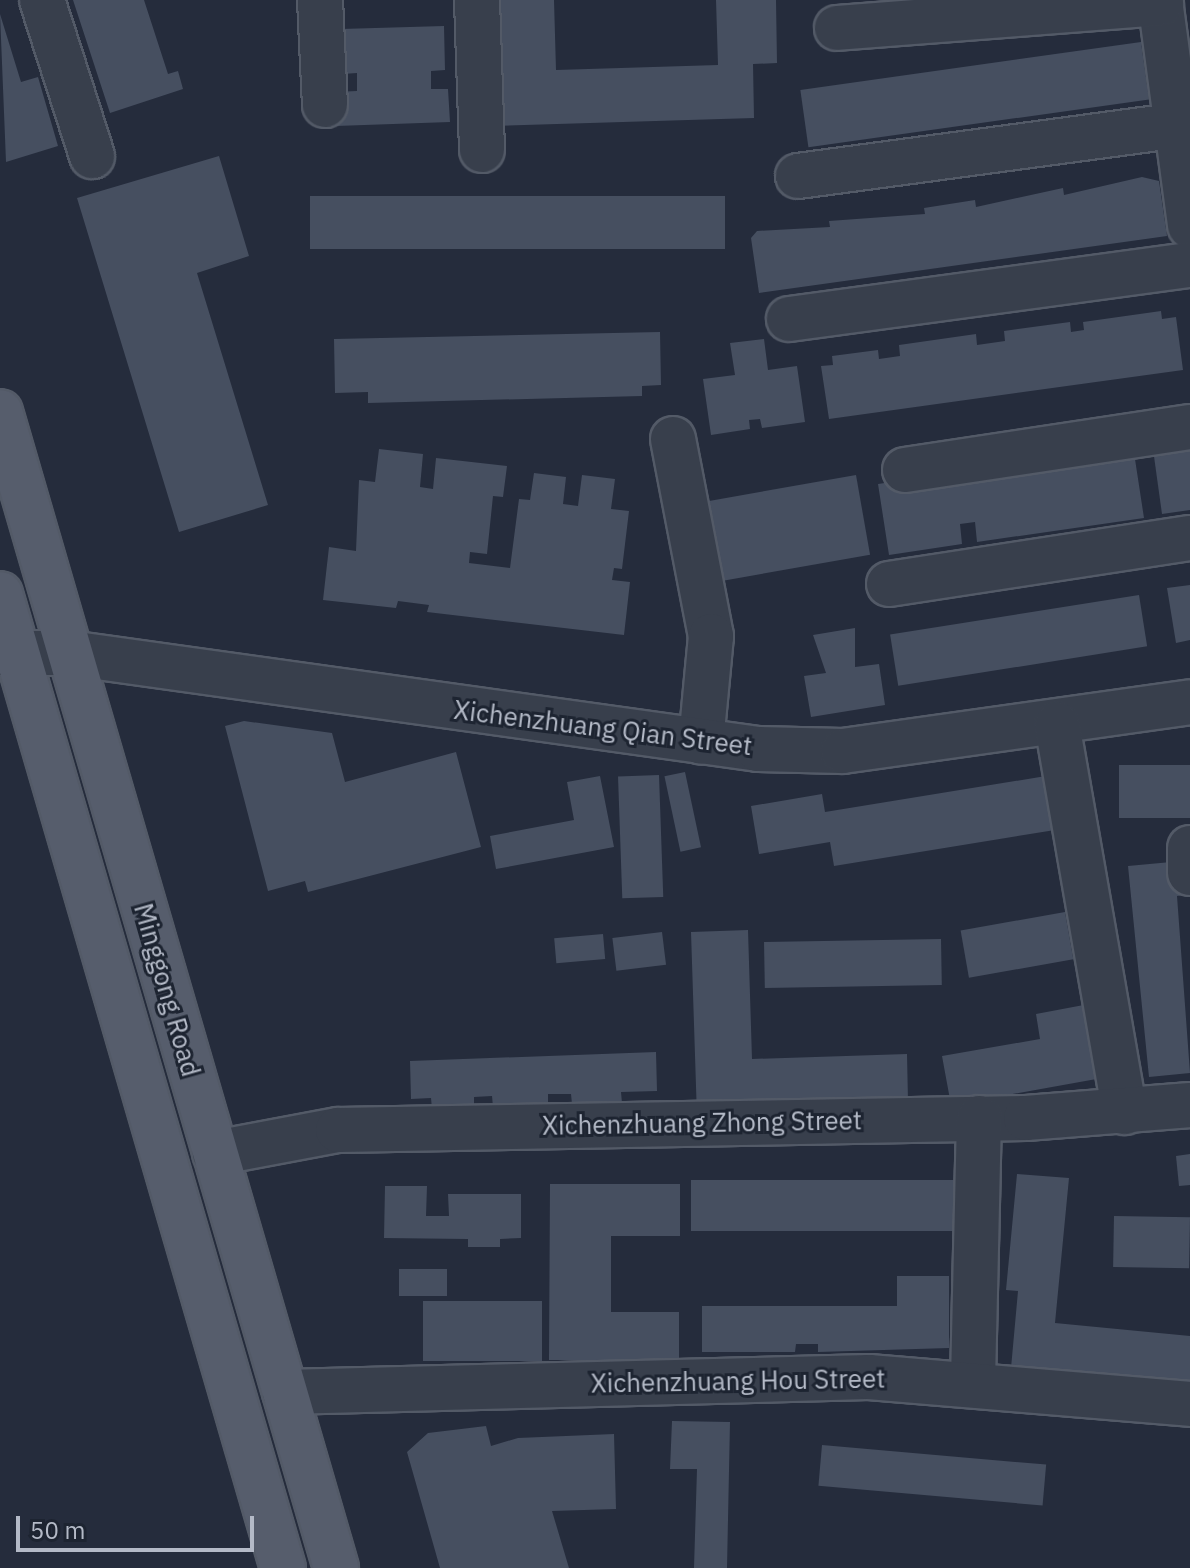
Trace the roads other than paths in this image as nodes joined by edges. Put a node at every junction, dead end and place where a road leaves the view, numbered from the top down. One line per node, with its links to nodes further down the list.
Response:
1 (42, 0): 9 (street)
2 (320, 0): 6 (street)
3 (477, 0): 8 (street)
4 (1160, 2): 5 (street); 7 (street)
5 (837, 28)
6 (325, 105)
7 (1183, 125): 10 (street); 11 (street)
8 (482, 150)
9 (92, 156)
10 (798, 176)
11 (1190, 226)
12 (1190, 265): 13 (street)
13 (789, 319)
14 (0, 412): 22 (main road, Minggong Road)
15 (1190, 427): 17 (street)
16 (673, 439): 25 (street)
17 (905, 470)
18 (1190, 538): 19 (street)
19 (889, 584)
20 (0, 594): 21 (main road, Minggong Road)
21 (8, 653): 22 (street, Xichenzhuang Qian Street); 35 (main road, Minggong Road)
22 (69, 653): 25 (street, Xichenzhuang Qian Street); 31 (main road, Minggong Road)
23 (1190, 702): 24 (street, Xichenzhuang Qian Street)
24 (1057, 724): 25 (street, Xichenzhuang Qian Street); 29 (street)
25 (701, 742)
26 (1190, 848): 27 (street)
27 (1190, 873)
28 (1190, 1105): 29 (street, Xichenzhuang Zhong Street)
29 (1125, 1112): 30 (street, Xichenzhuang Zhong Street)
30 (979, 1118): 31 (street, Xichenzhuang Zhong Street); 32 (street)
31 (215, 1153): 33 (main road, Minggong Road)
32 (973, 1381): 33 (street, Xichenzhuang Hou Street); 34 (street, Xichenzhuang Hou Street)
33 (285, 1392): 36 (main road, Minggong Road)
34 (1190, 1404)
35 (283, 1568)
36 (336, 1568)

